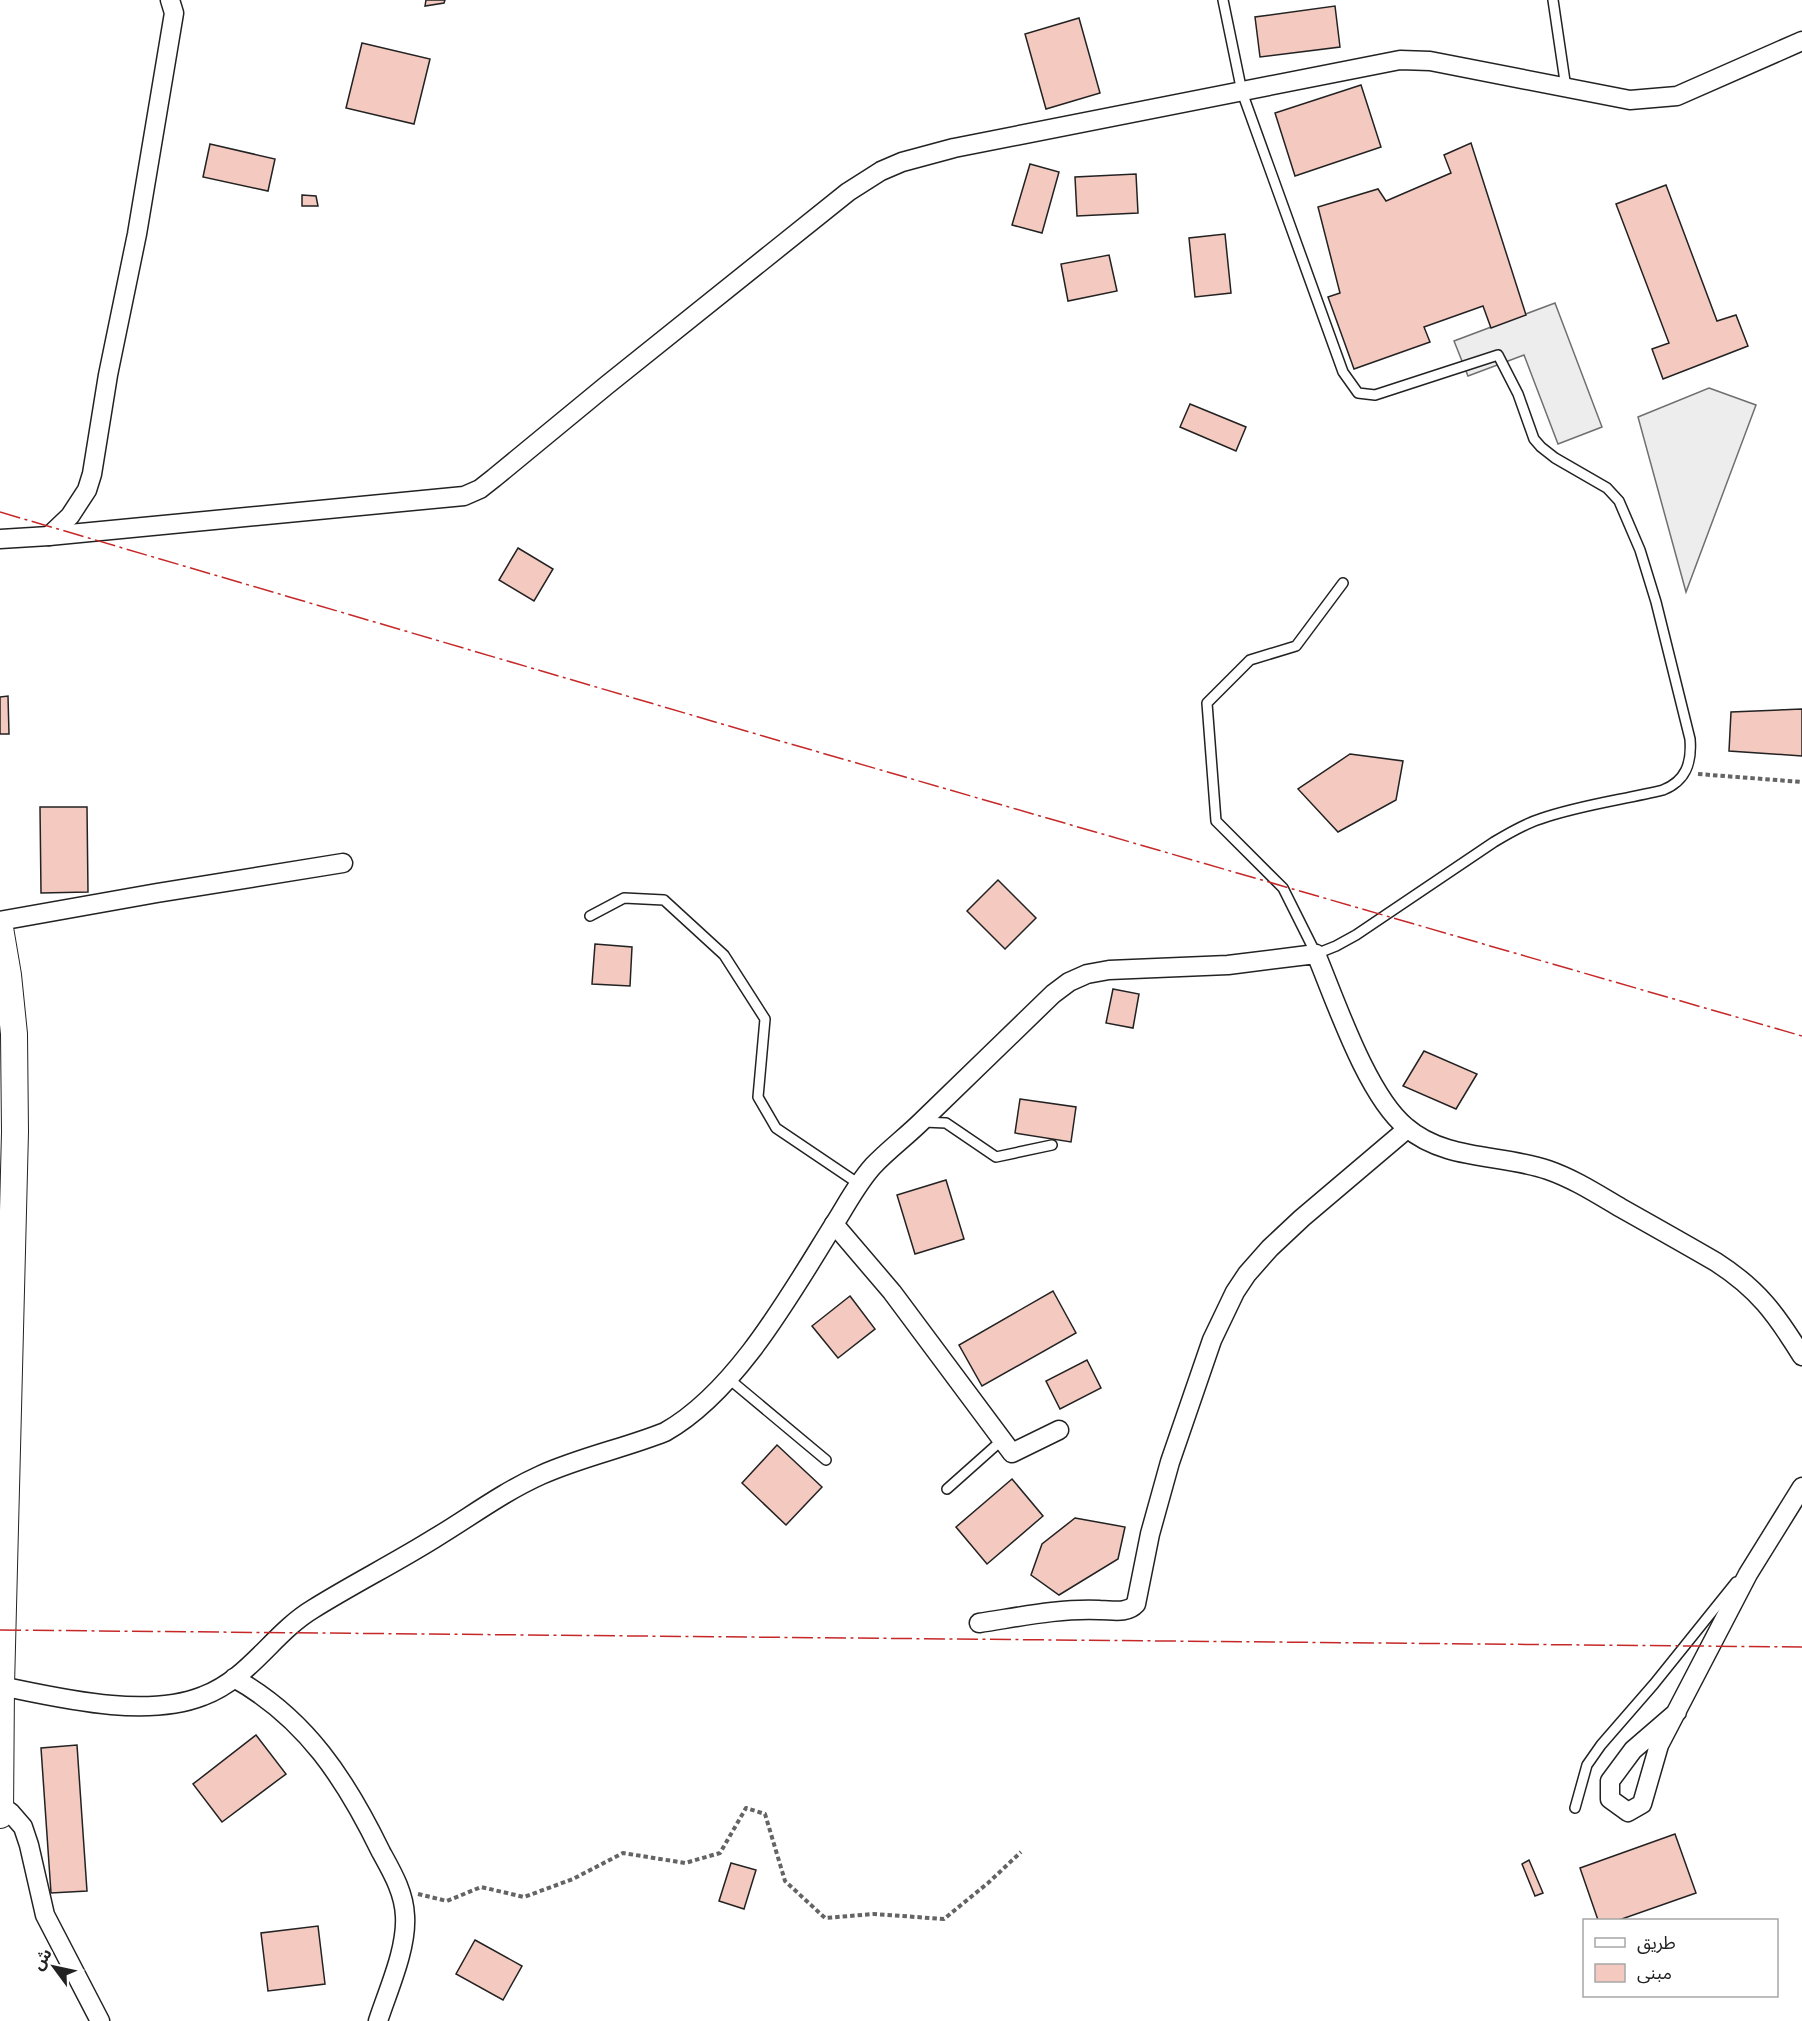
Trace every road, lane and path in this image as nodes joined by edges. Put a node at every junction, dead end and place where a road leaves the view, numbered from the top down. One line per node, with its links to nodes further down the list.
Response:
1 (1223, 0): 6 (lane)
2 (1553, 0): 5 (lane)
3 (175, 4): 7 (street)
4 (1802, 41): 5 (street)
5 (1566, 88): 6 (street)
6 (1242, 92): 7 (street); 10 (lane)
7 (49, 536): 8 (street)
8 (0, 539)
9 (1343, 583): 16 (lane)
10 (1685, 772): 11 (path); 16 (lane)
11 (1802, 782)
12 (342, 863): 14 (street)
13 (590, 916): 20 (lane)
14 (0, 921)
15 (0, 928): 32 (main road)
16 (1316, 954): 17 (street); 18 (street)
17 (921, 1122): 19 (lane); 20 (street)
18 (1407, 1128): 22 (street); 30 (street)
19 (1052, 1145)
20 (859, 1184): 21 (street)
21 (834, 1224): 23 (street); 25 (street)
22 (1802, 1356)
23 (729, 1379): 26 (lane); 31 (street)
24 (1059, 1430): 25 (street)
25 (1002, 1440): 28 (lane)
26 (826, 1460)
27 (1802, 1487): 29 (street)
28 (947, 1489)
29 (1763, 1551): 33 (street); 35 (lane)
30 (979, 1623)
31 (234, 1678): 32 (street); 38 (street)
32 (1, 1686): 34 (main road)
33 (1677, 1712): 33 (street)
34 (0, 1805): 36 (main road); 39 (street)
35 (1575, 1808)
36 (0, 1815)
37 (1021, 1852): 38 (path)
38 (400, 1890): 40 (street)
39 (100, 2021)
40 (378, 2021)

